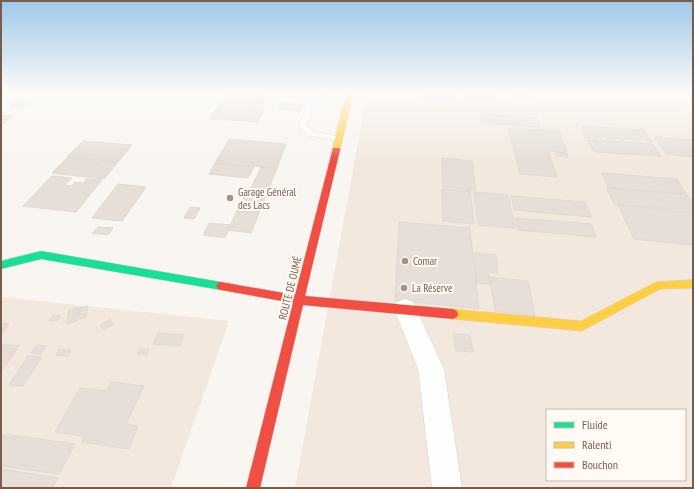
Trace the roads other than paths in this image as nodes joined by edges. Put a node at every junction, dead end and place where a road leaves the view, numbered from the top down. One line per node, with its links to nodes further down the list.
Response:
1 (306, 116): 3 (lane)
2 (345, 116): 3 (street, ROUTE DE OUMÉ)
3 (339, 139): 6 (street, ROUTE DE OUMÉ)
4 (1, 264): 6 (street)
5 (693, 284): 7 (street)
6 (299, 300): 7 (street); 8 (street, ROUTE DE OUMÉ)
7 (405, 310): 9 (street)
8 (253, 488)
9 (447, 488)

